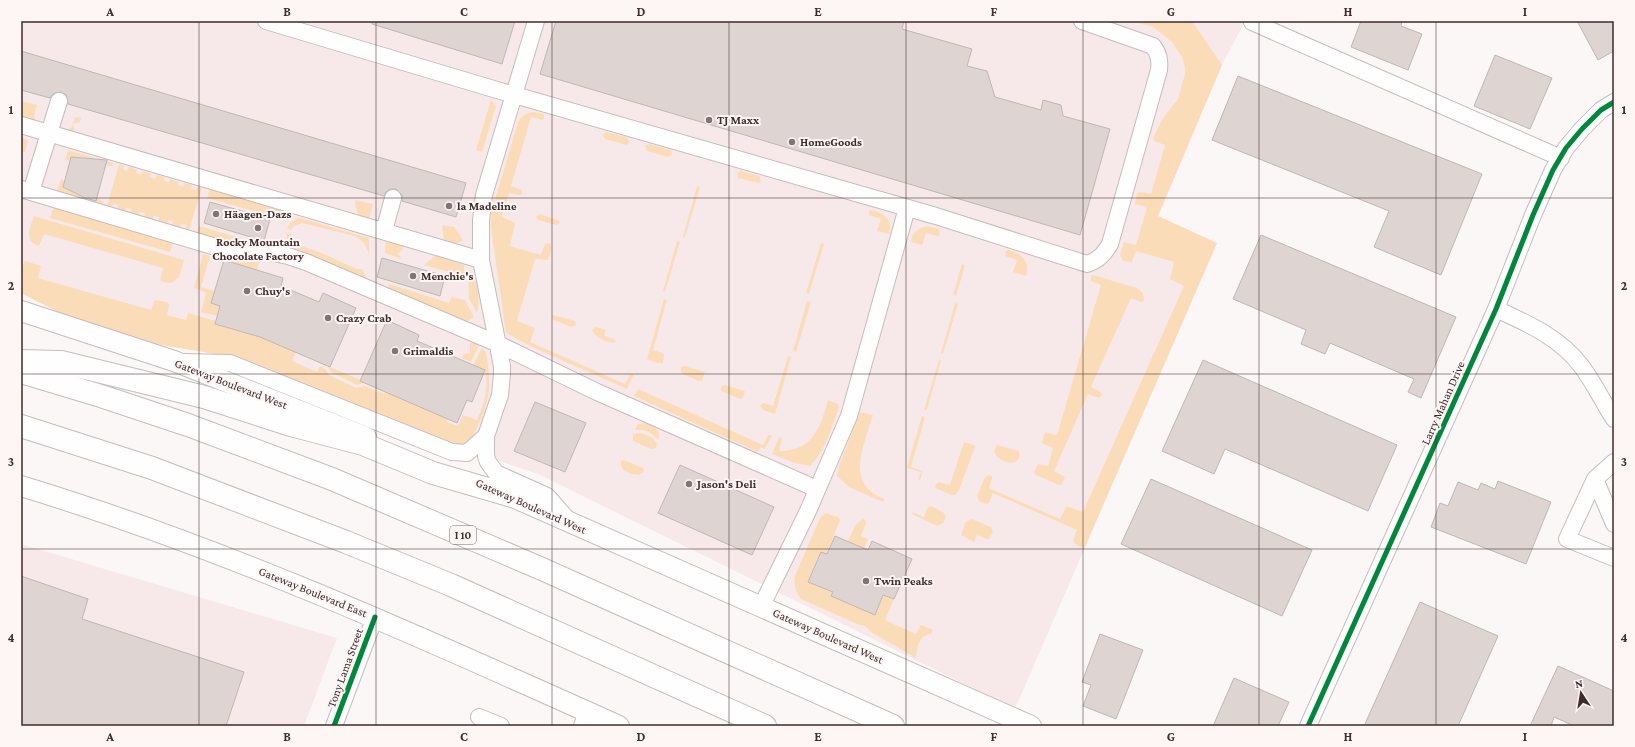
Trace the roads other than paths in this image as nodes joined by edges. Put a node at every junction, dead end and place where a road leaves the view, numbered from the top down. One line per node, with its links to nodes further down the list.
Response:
1 (266, 21): 5 (street)
2 (536, 21): 5 (street)
3 (1082, 21): 13 (street)
4 (1252, 22): 10 (street)
5 (514, 95): 13 (street); 15 (street)
6 (59, 101): 9 (street)
7 (1614, 102): 10 (street, Larry Mahan Drive)
8 (21, 125): 9 (street)
9 (49, 133): 11 (street); 14 (street)
10 (1561, 158): 16 (street, Larry Mahan Drive)
11 (26, 190): 18 (street)
12 (393, 198): 14 (street)
13 (907, 208): 28 (street)
14 (384, 231): 15 (street)
15 (481, 260): 18 (street)
16 (1496, 309): 22 (street); 43 (street, Larry Mahan Drive)
17 (21, 311): 20 (main road, Gateway Boulevard West)
18 (496, 343): 24 (street); 28 (street)
19 (21, 361): 29 (highway)
20 (174, 361): 24 (street); 29 (main road, Gateway Boulevard West)
21 (21, 372): 41 (highway, I 10)
22 (1614, 420)
23 (21, 426): 40 (highway)
24 (486, 436): 30 (street)
25 (1614, 462): 26 (street)
26 (1595, 479): 31 (street); 32 (street)
27 (21, 486): 34 (main road, Gateway Boulevard East)
28 (817, 488): 33 (street)
29 (512, 496): 30 (main road, Gateway Boulevard West)
30 (571, 523): 33 (main road, Gateway Boulevard West)
31 (1614, 524)
32 (1614, 558)
33 (761, 607): 42 (main road, Gateway Boulevard West)
34 (374, 617): 36 (main road, Gateway Boulevard East); 37 (street, Tony Lama Street)
35 (479, 717): 38 (street)
36 (584, 719): 39 (main road, Gateway Boulevard East)
37 (334, 726)
38 (502, 726)
39 (619, 726)
40 (765, 726)
41 (893, 726)
42 (1031, 726)
43 (1308, 726)

